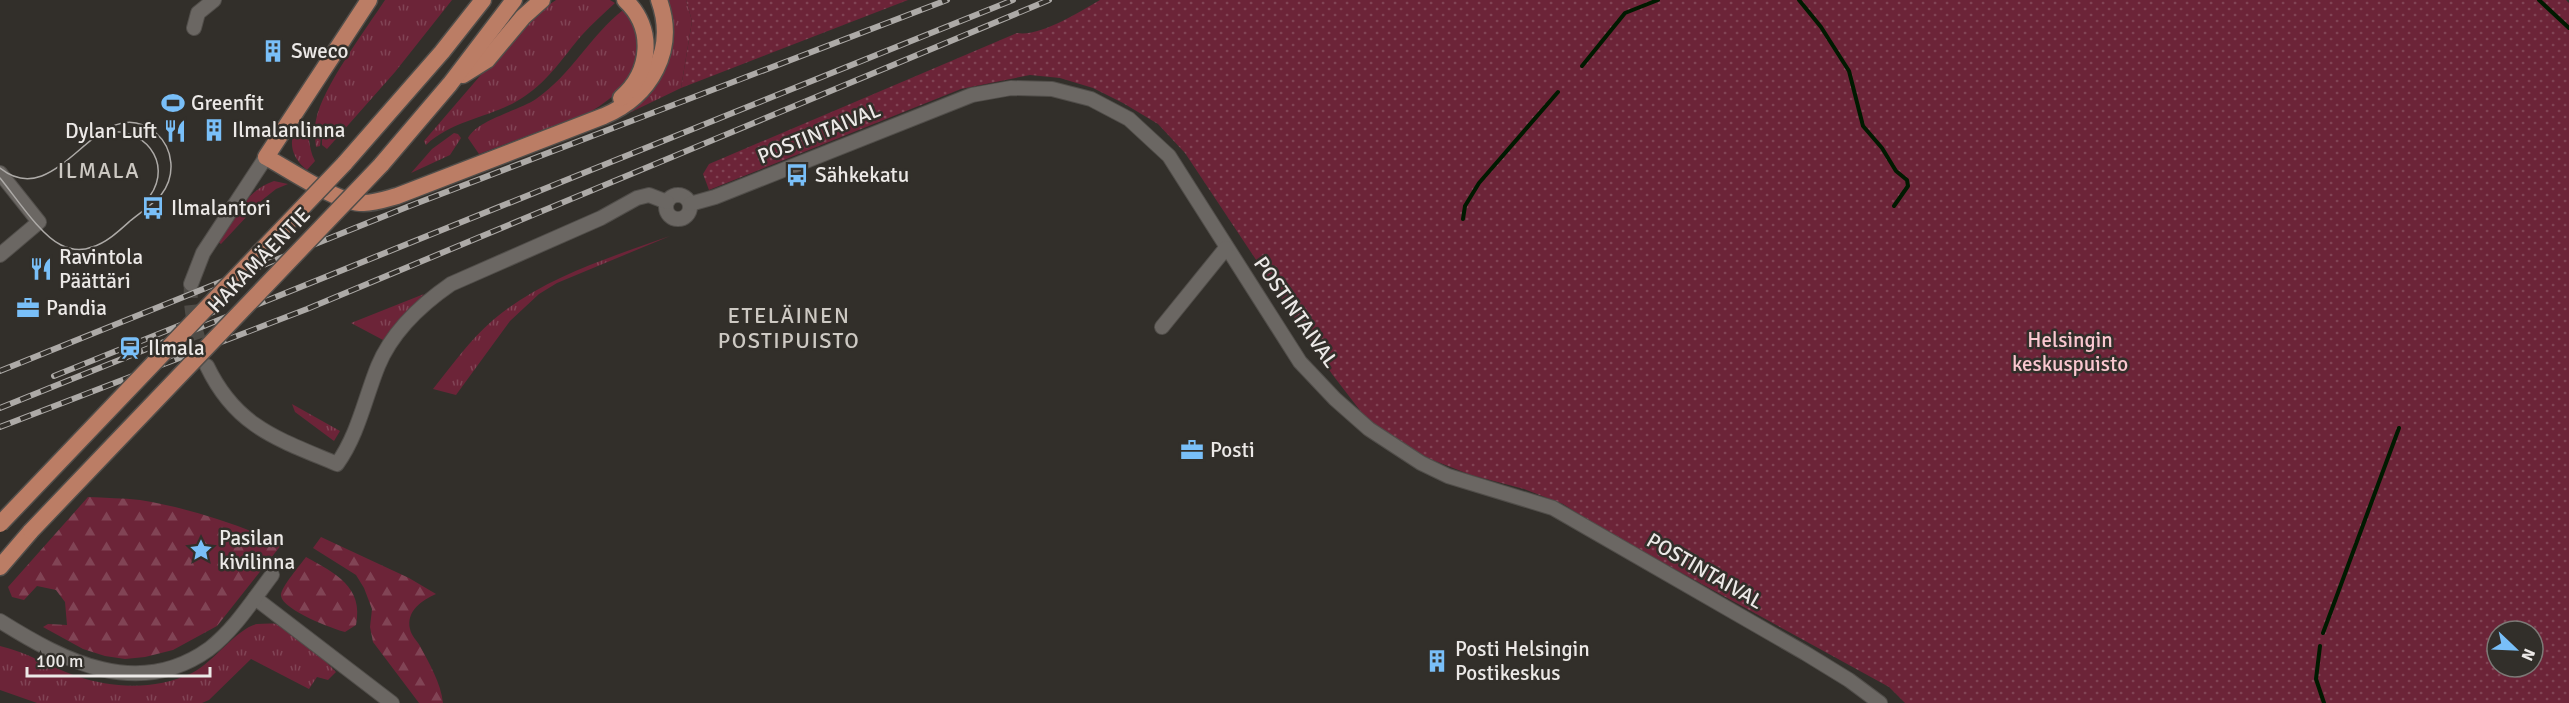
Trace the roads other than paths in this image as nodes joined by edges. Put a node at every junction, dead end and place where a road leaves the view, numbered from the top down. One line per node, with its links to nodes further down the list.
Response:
1 (214, 0): 8 (street)
2 (369, 0): 11 (main road)
3 (514, 0): 9 (main road, HAKAMÄENTIE)
4 (542, 0): 9 (main road)
5 (659, 0): 10 (main road)
6 (478, 4): 20 (main road, HAKAMÄENTIE, bridge)
7 (631, 6): 10 (main road)
8 (194, 28)
9 (450, 84): 21 (main road, HAKAMÄENTIE, bridge)
10 (583, 123): 11 (main road)
11 (266, 158): 17 (street)
12 (0, 173): 16 (street)
13 (667, 202): 14 (street, POSTINTAIVAL); 14 (street, POSTINTAIVAL); 19 (street, POSTINTAIVAL)
14 (690, 204): 15 (street, POSTINTAIVAL)
15 (1226, 248): 18 (street); 26 (street, POSTINTAIVAL)
16 (0, 255)
17 (191, 284)
18 (1162, 327)
19 (207, 366)
20 (0, 524)
21 (0, 567)
22 (272, 575): 23 (street)
23 (255, 598): 24 (street); 25 (street)
24 (0, 621)
25 (392, 703)
26 (1880, 703)

